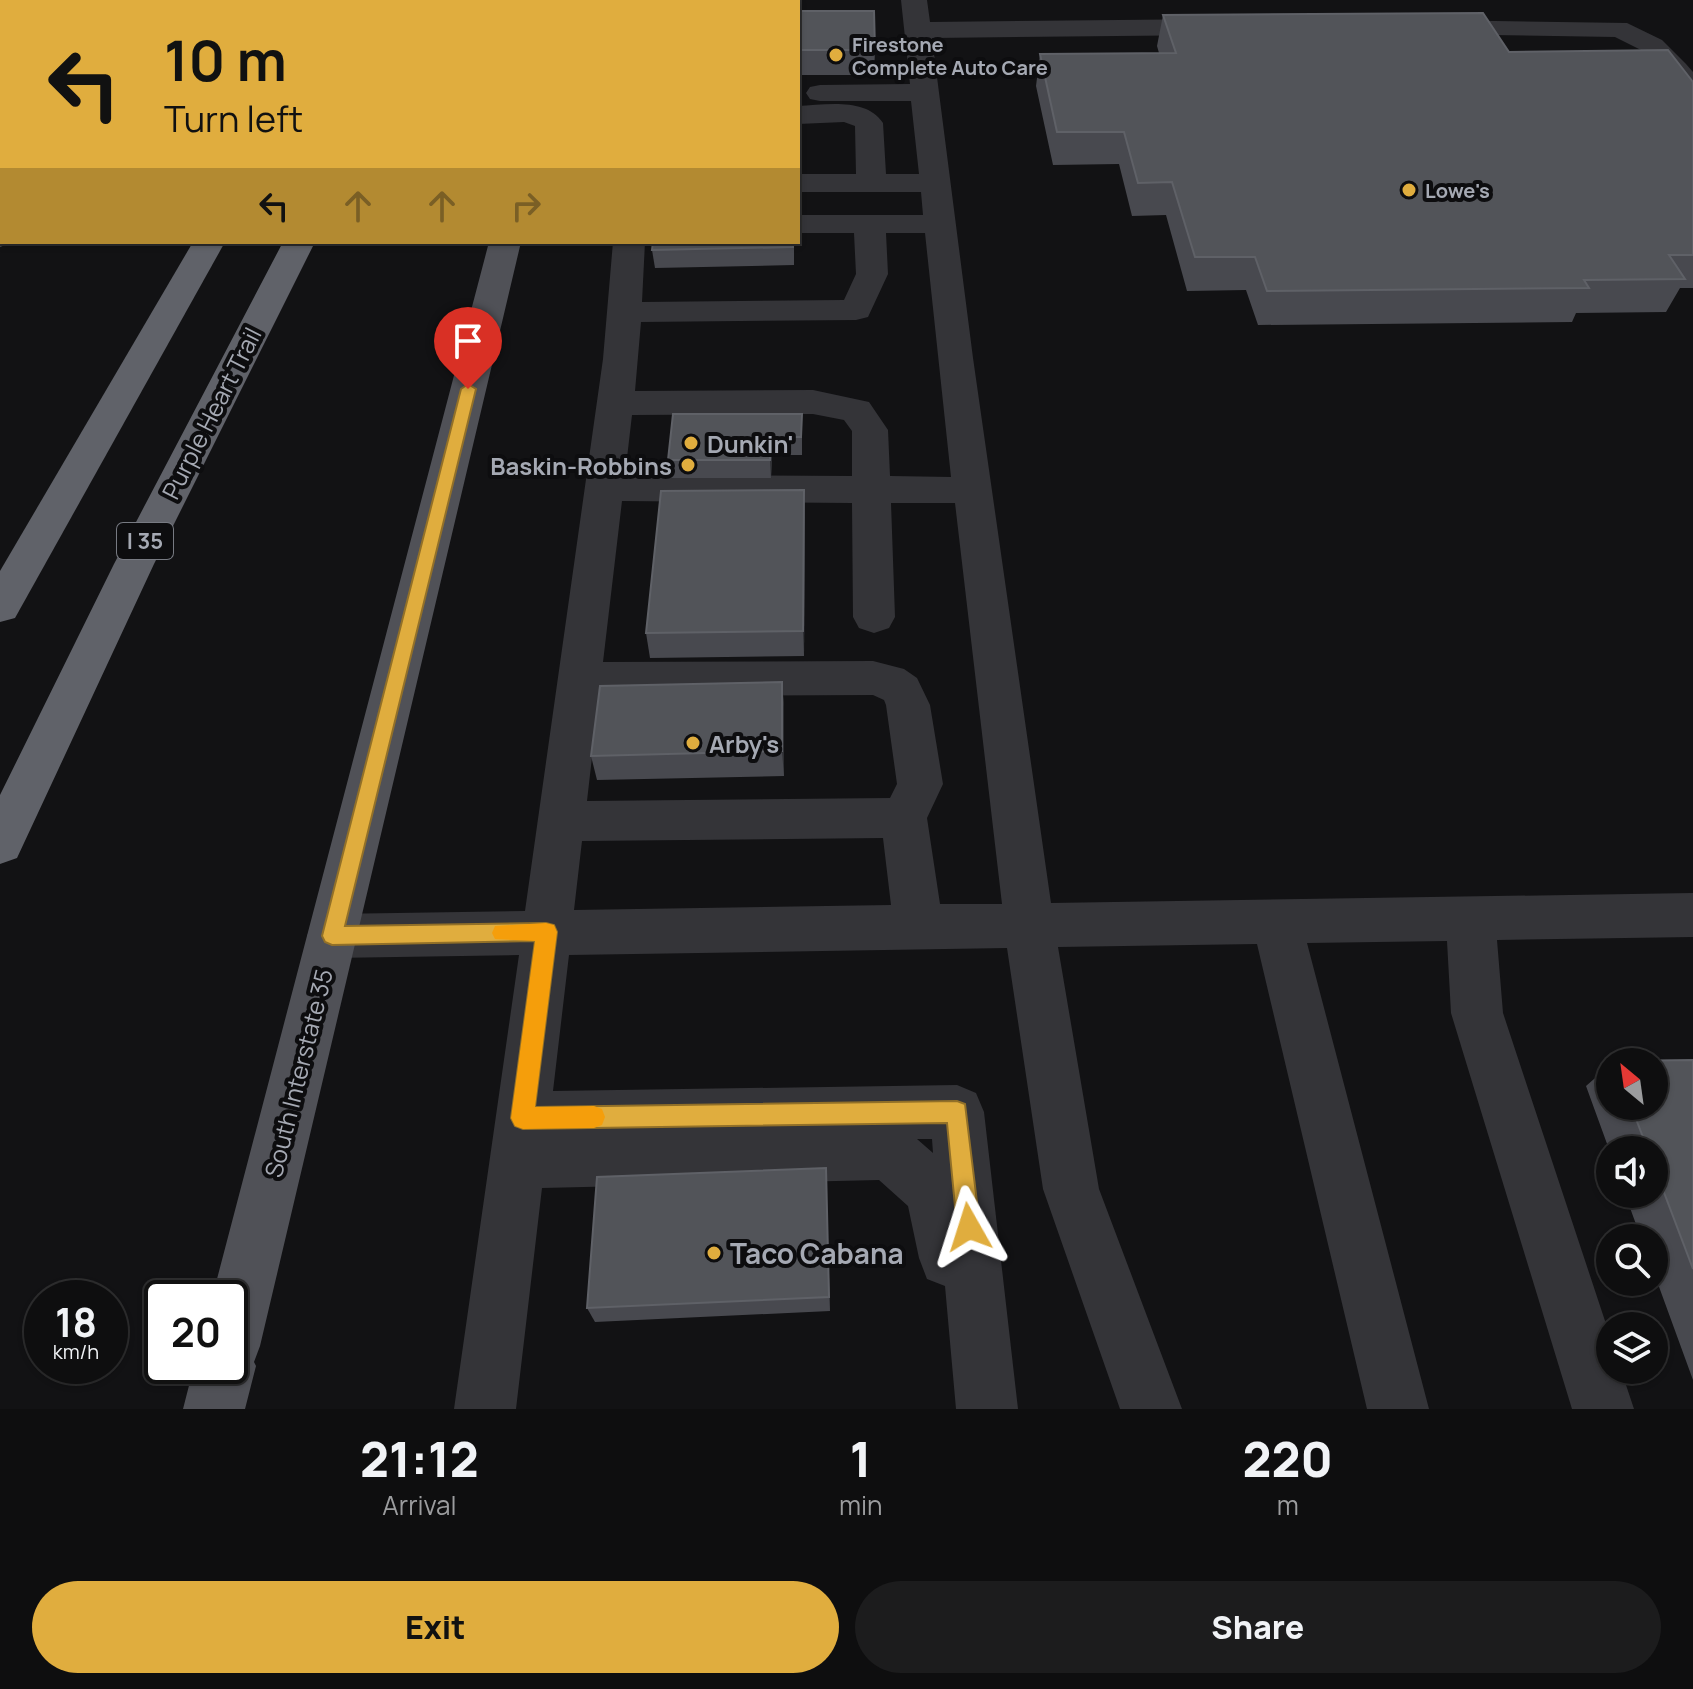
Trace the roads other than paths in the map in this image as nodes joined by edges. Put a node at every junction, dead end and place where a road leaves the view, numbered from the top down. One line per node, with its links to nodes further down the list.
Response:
1 (916, 15): 2 (lane); 7 (lane)
2 (1240, 27)
3 (1399, 28): 4 (lane)
4 (1641, 35): 5 (lane); 6 (lane)
5 (1680, 39)
6 (1693, 90)
7 (925, 92): 8 (lane); 13 (lane)
8 (800, 93)
9 (800, 115): 11 (lane)
10 (800, 131): 11 (lane)
11 (871, 178): 12 (lane); 13 (lane)
12 (800, 183)
13 (938, 203): 15 (lane); 26 (lane)
14 (800, 224): 15 (lane)
15 (870, 224): 21 (lane)
16 (800, 231): 21 (lane)
17 (208, 244): 27 (highway)
18 (298, 244): 32 (highway, Purple Heart Trail / I 35)
19 (505, 244): 39 (main road, South Interstate 35)
20 (629, 244): 22 (lane)
21 (856, 310): 22 (lane)
22 (623, 312): 23 (lane)
23 (614, 411): 24 (lane); 25 (lane)
24 (604, 488): 25 (lane); 29 (lane)
25 (859, 490): 26 (lane); 28 (lane)
26 (972, 490): 36 (lane)
27 (0, 607)
28 (874, 617)
29 (579, 679): 30 (lane); 31 (lane)
30 (904, 818): 31 (lane); 37 (lane)
31 (561, 821): 38 (lane)
32 (0, 844)
33 (1693, 915): 34 (lane)
34 (1471, 919): 35 (lane); 49 (lane)
35 (1277, 922): 36 (lane); 48 (lane)
36 (1029, 925): 37 (lane); 47 (lane)
37 (918, 927): 38 (lane)
38 (546, 932): 39 (lane); 40 (lane)
39 (332, 936): 41 (main road, South Interstate 35)
40 (520, 1139): 42 (lane); 42 (lane); 45 (lane)
41 (246, 1280)
42 (980, 1342): 46 (lane)
43 (220, 1384): 44 (main road)
44 (214, 1409)
45 (485, 1409)
46 (987, 1409)
47 (1151, 1409)
48 (1398, 1409)
49 (1603, 1409)

